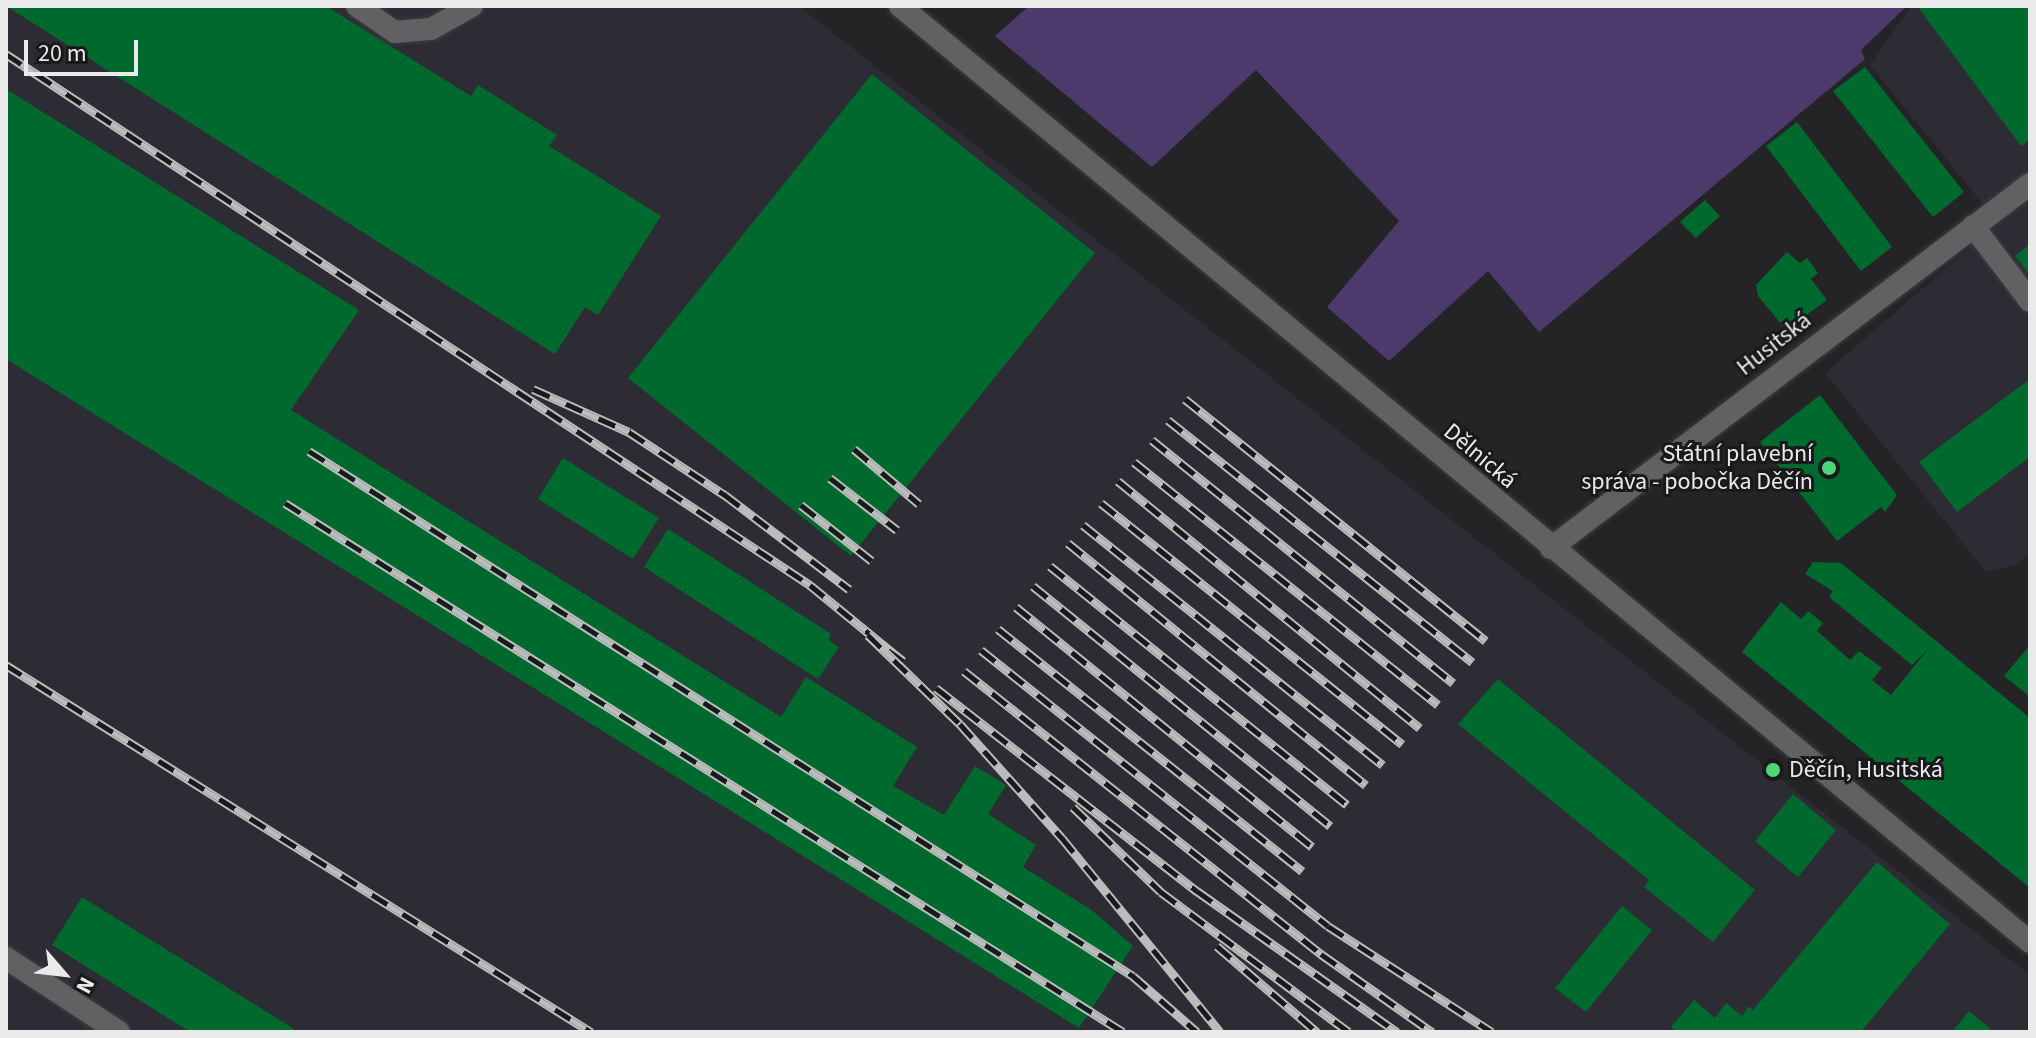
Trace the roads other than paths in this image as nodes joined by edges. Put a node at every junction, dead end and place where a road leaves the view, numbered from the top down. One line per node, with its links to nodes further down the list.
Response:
1 (357, 6): 2 (street)
2 (472, 6)
3 (900, 6): 7 (street, Dělnická)
4 (2030, 184): 5 (street, Husitská)
5 (1973, 226): 6 (street); 7 (street, Husitská)
6 (2030, 301)
7 (1551, 548): 8 (street, Dělnická)
8 (2030, 942)
9 (6, 958): 10 (street)
10 (119, 1032)

